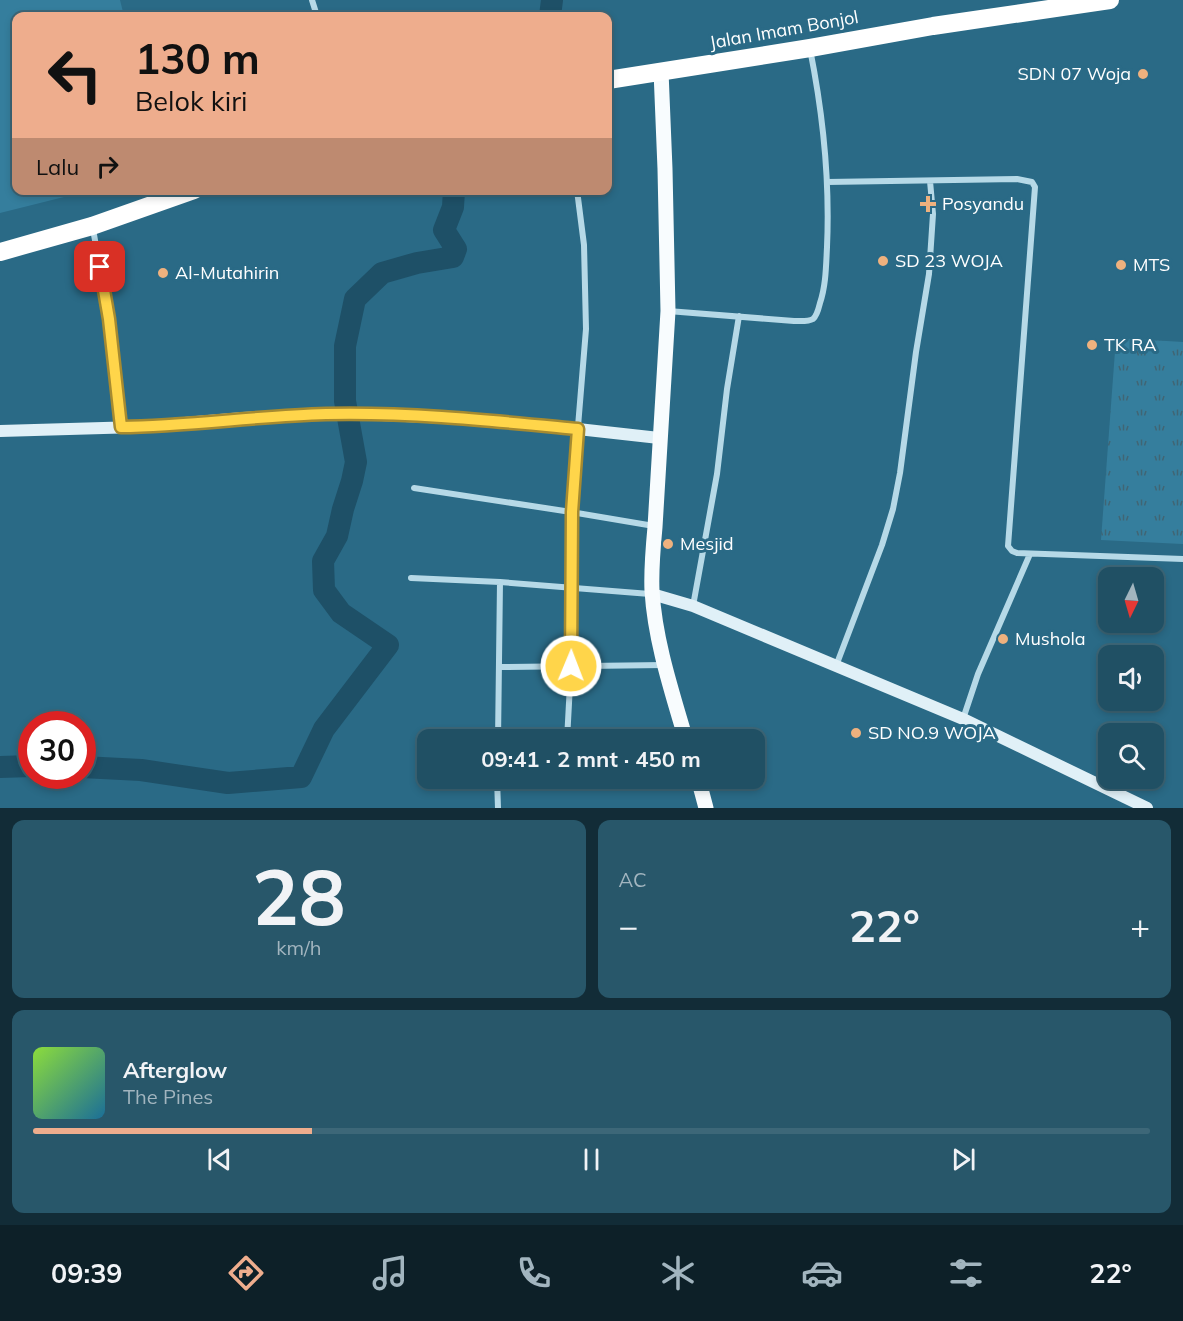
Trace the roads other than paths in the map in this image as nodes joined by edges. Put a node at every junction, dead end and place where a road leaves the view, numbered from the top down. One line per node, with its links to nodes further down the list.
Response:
1 (1110, 0): 2 (highway, Jalan Imam Bonjol)
2 (810, 48): 3 (highway, Jalan Imam Bonjol); 6 (street)
3 (660, 71): 4 (highway, Jalan Imam Bonjol); 11 (main road)
4 (612, 79)
5 (930, 181): 6 (street); 20 (street); 29 (street)
6 (827, 182): 12 (street)
7 (180, 195): 9 (highway)
8 (578, 195): 14 (street)
9 (92, 226): 10 (highway); 13 (street)
10 (0, 252)
11 (668, 311): 12 (street); 16 (main road)
12 (739, 316): 26 (street)
13 (121, 427): 14 (main road); 15 (main road)
14 (578, 429): 16 (main road); 18 (street)
15 (0, 431)
16 (659, 438): 19 (main road)
17 (414, 488): 18 (street)
18 (572, 512): 19 (street); 24 (street)
19 (655, 527): 25 (main road)
20 (1030, 554): 21 (street); 31 (street)
21 (1183, 560)
22 (411, 578): 23 (street)
23 (500, 582): 24 (street); 30 (street)
24 (572, 588): 25 (street); 28 (street)
25 (652, 594): 26 (main road); 27 (main road)
26 (693, 606): 29 (main road)
27 (664, 665): 28 (street); 34 (main road)
28 (571, 666): 30 (street); 33 (street)
29 (836, 666): 31 (main road)
30 (500, 667): 32 (street)
31 (963, 719): 39 (main road)
32 (498, 729)
33 (568, 729)
34 (683, 729)
35 (497, 789): 37 (street)
36 (701, 789): 38 (main road)
37 (498, 808)
38 (706, 808)
39 (1147, 808)

